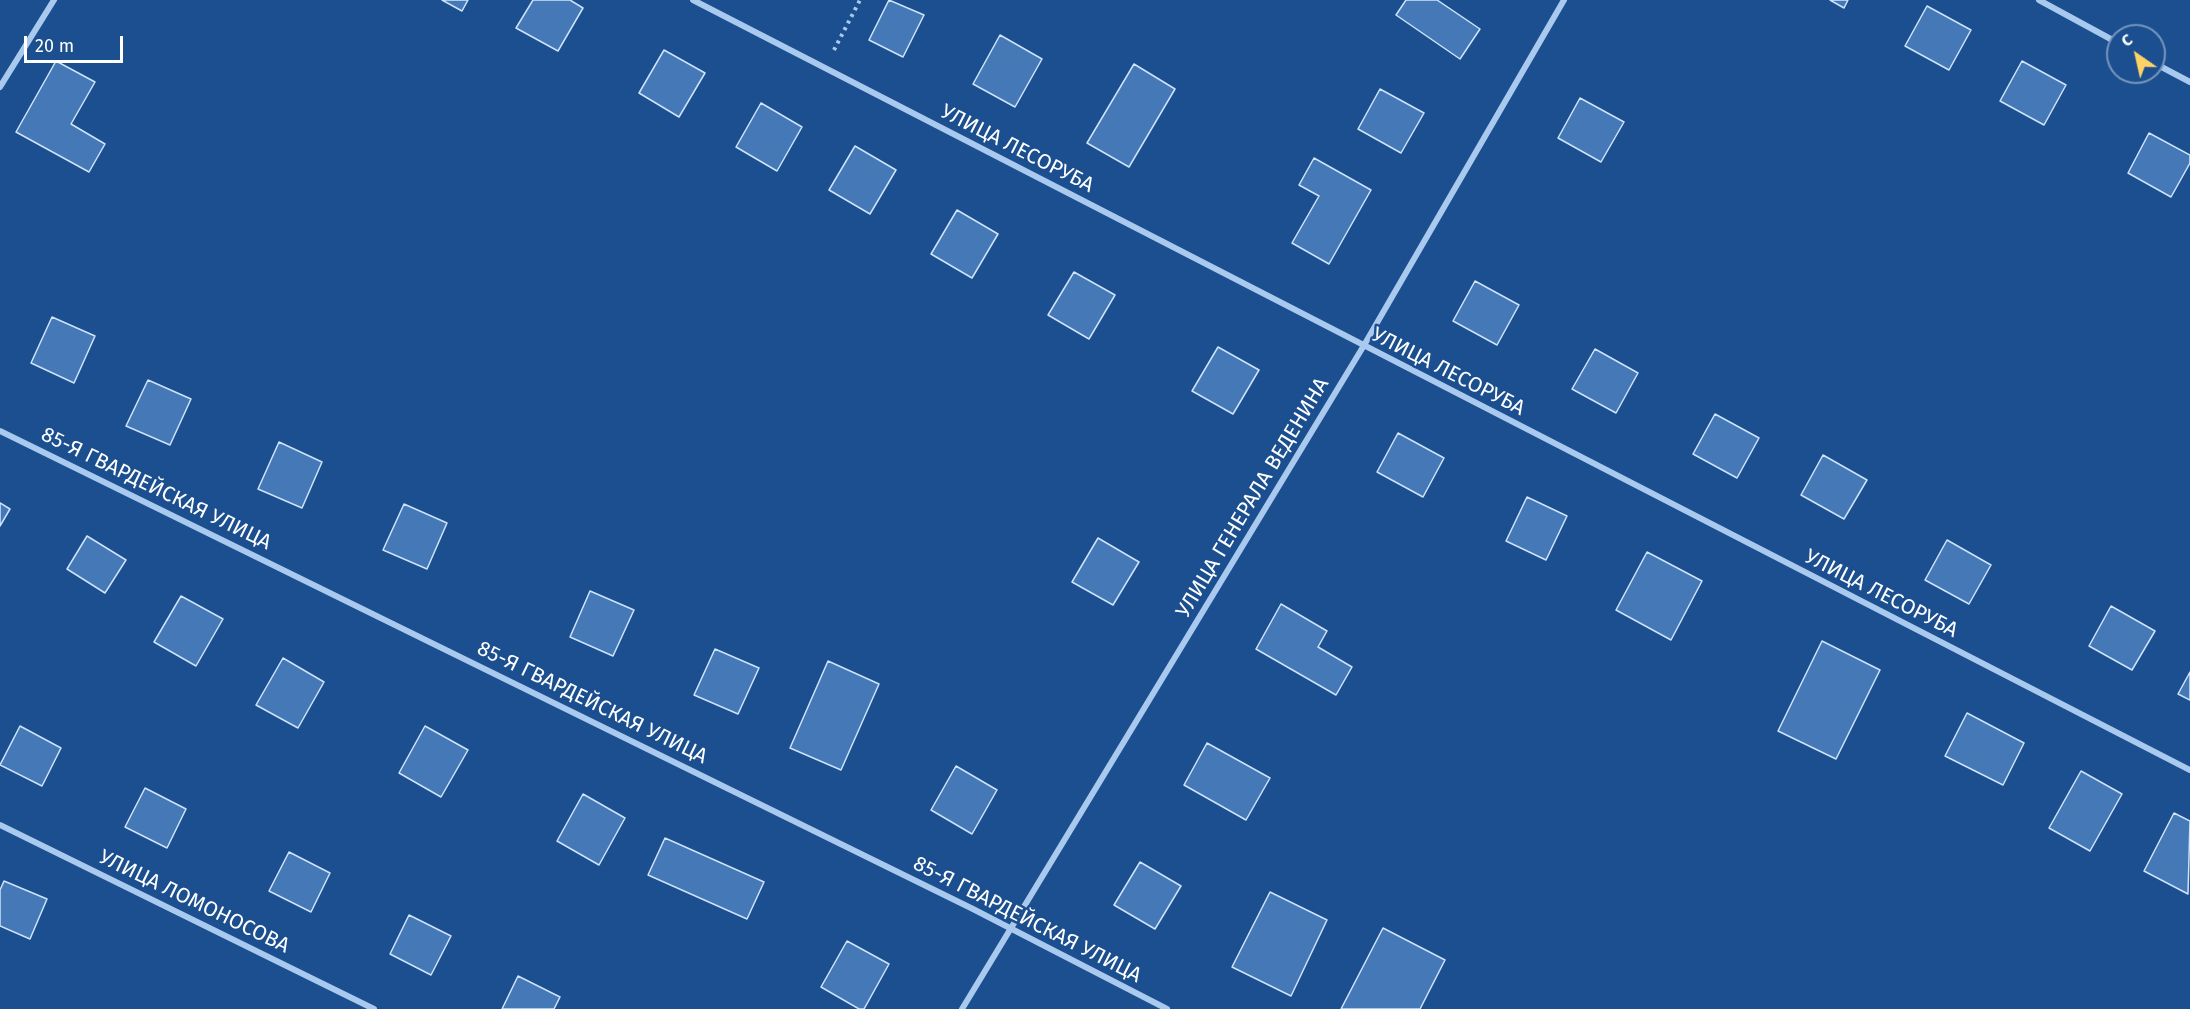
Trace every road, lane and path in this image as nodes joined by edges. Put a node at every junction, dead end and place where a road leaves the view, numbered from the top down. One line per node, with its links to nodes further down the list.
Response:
1 (54, 0): 10 (street)
2 (693, 0): 7 (street, УЛИЦА ЛЕСОРУБА)
3 (860, 0): 7 (path)
4 (1564, 0): 11 (street, УЛИЦА ГЕНЕРАЛА ВЕДЕНИНА)
5 (2039, 0): 6 (street)
6 (2106, 36)
7 (825, 68): 11 (street, УЛИЦА ЛЕСОРУБА)
8 (2166, 69): 9 (street)
9 (2190, 82)
10 (0, 87)
11 (1363, 347): 13 (street, УЛИЦА ЛЕСОРУБА); 15 (street, УЛИЦА ГЕНЕРАЛА ВЕДЕНИНА)
12 (0, 431): 15 (street, 85-Я ГВАРДЕЙСКАЯ УЛИЦА)
13 (2190, 770)
14 (0, 825): 16 (street, УЛИЦА ЛОМОНОСОВА)
15 (1012, 930): 17 (street, УЛИЦА ГЕНЕРАЛА ВЕДЕНИНА); 18 (street, 85-Я ГВАРДЕЙСКАЯ УЛИЦА)
16 (374, 1009)
17 (962, 1009)
18 (1167, 1009)

